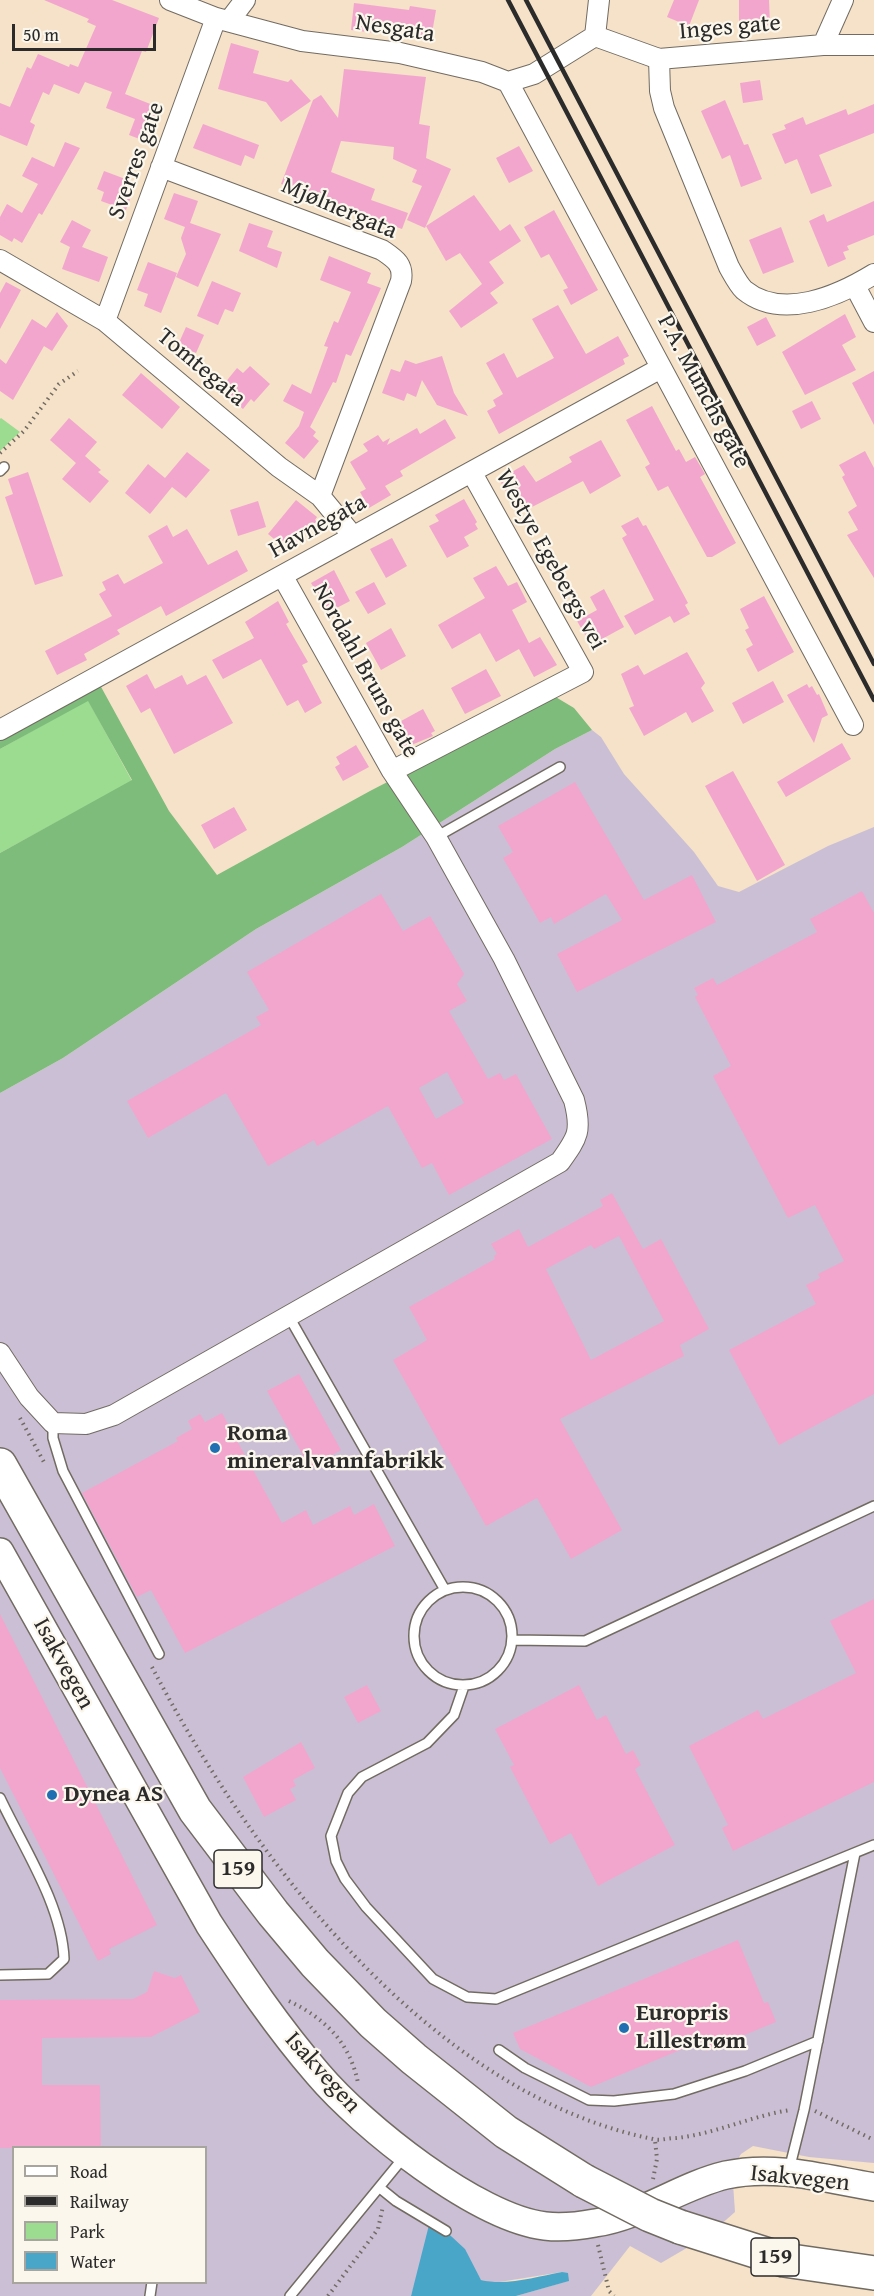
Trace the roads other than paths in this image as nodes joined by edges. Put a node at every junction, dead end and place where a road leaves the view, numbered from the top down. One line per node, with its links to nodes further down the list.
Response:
1 (170, 0): 5 (street, Nesgata)
2 (245, 0): 5 (street, Sverres gate)
3 (599, 0): 6 (street)
4 (843, 0): 7 (street)
5 (222, 20): 10 (street, Nesgata); 11 (street, Sverres gate)
6 (595, 36): 9 (street, Inges gate); 10 (street)
7 (823, 45): 8 (street, Inges gate); 9 (street, Inges gate)
8 (874, 45)
9 (660, 59): 14 (street)
10 (508, 82): 17 (street, P.A. Munchs gate)
11 (162, 167): 15 (street, Sverres gate); 19 (street, Mjølnergata)
12 (0, 260): 15 (street, Tomtegata)
13 (874, 274): 14 (street)
14 (855, 286): 16 (street)
15 (105, 321): 19 (street, Tomtegata)
16 (874, 322)
17 (662, 368): 18 (street, Havnegata); 22 (street, P.A. Munchs gate)
18 (472, 473): 20 (street, Havnegata); 25 (street, Westye Egebergs vei)
19 (320, 496): 20 (street, Tomtegata)
20 (353, 536): 21 (street, Havnegata)
21 (283, 577): 23 (street, Havnegata); 25 (street, Nordahl Bruns gate)
22 (853, 725)
23 (0, 730)
24 (560, 766): 26 (lane)
25 (392, 771): 26 (street, Nordahl Bruns gate)
26 (436, 837): 27 (street, Nordahl Bruns gate)
27 (288, 1315): 29 (street, Nordahl Bruns gate); 33 (lane)
28 (0, 1353): 29 (street)
29 (54, 1423): 35 (lane)
30 (0, 1465): 48 (highway, 159, bridge)
31 (874, 1506): 34 (lane)
32 (0, 1552): 43 (street, Isakvegen)
33 (445, 1590): 34 (lane); 36 (lane)
34 (512, 1640): 36 (lane)
35 (159, 1654)
36 (464, 1686): 39 (lane)
37 (0, 1798): 40 (lane)
38 (874, 1845): 39 (lane)
39 (855, 1853): 41 (lane)
40 (0, 1976)
41 (818, 2041): 42 (lane); 44 (lane)
42 (499, 2050)
43 (408, 2153): 44 (street, Isakvegen); 46 (lane)
44 (789, 2173): 45 (street, Isakvegen)
45 (874, 2187)
46 (380, 2188): 47 (lane); 49 (lane)
47 (446, 2231)
48 (874, 2273)
49 (290, 2296)

